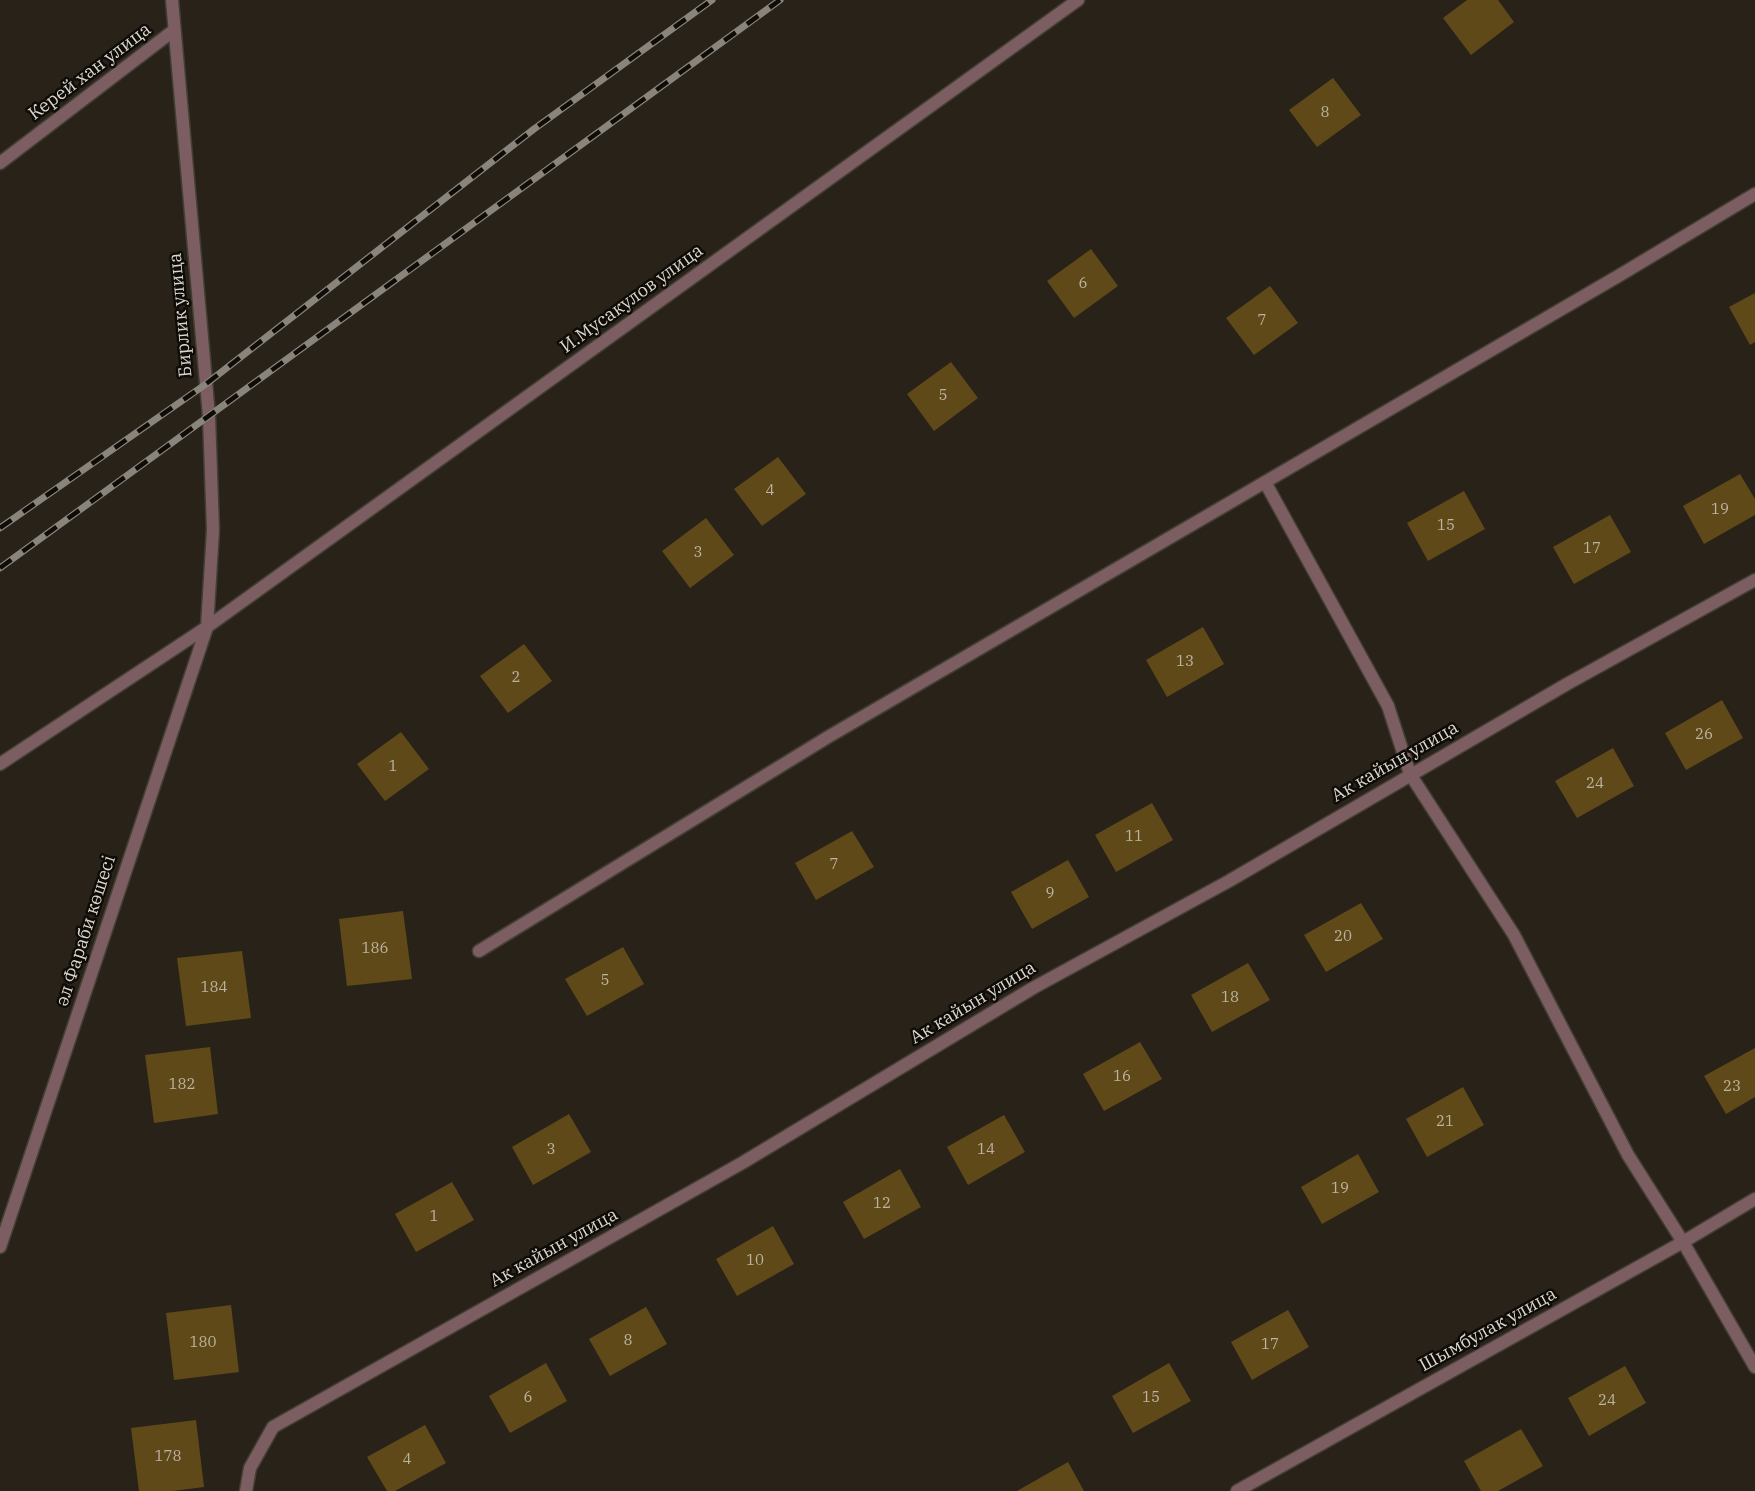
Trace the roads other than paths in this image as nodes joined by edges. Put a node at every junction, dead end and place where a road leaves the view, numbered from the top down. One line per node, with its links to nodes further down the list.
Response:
1 (172, 0): 3 (street, Бирлик улица)
2 (1078, 0): 8 (street, И.Мусакулов улица)
3 (173, 31): 4 (street, Керей хан улица); 8 (street, Бирлик улица)
4 (0, 163)
5 (1755, 194): 6 (street)
6 (1265, 482): 10 (street); 11 (street)
7 (1755, 580): 10 (street, Ак кайын улица)
8 (207, 627): 9 (street, И.Мусакулов улица); 14 (street, әл Фараби көшесі)
9 (0, 764)
10 (1410, 774): 13 (street); 16 (street, Ак кайын улица)
11 (479, 951)
12 (1755, 1199): 13 (street, Шымбулак улица)
13 (1683, 1242): 15 (street); 17 (street, Шымбулак улица)
14 (0, 1247)
15 (1755, 1367)
16 (246, 1491)
17 (1237, 1491)

